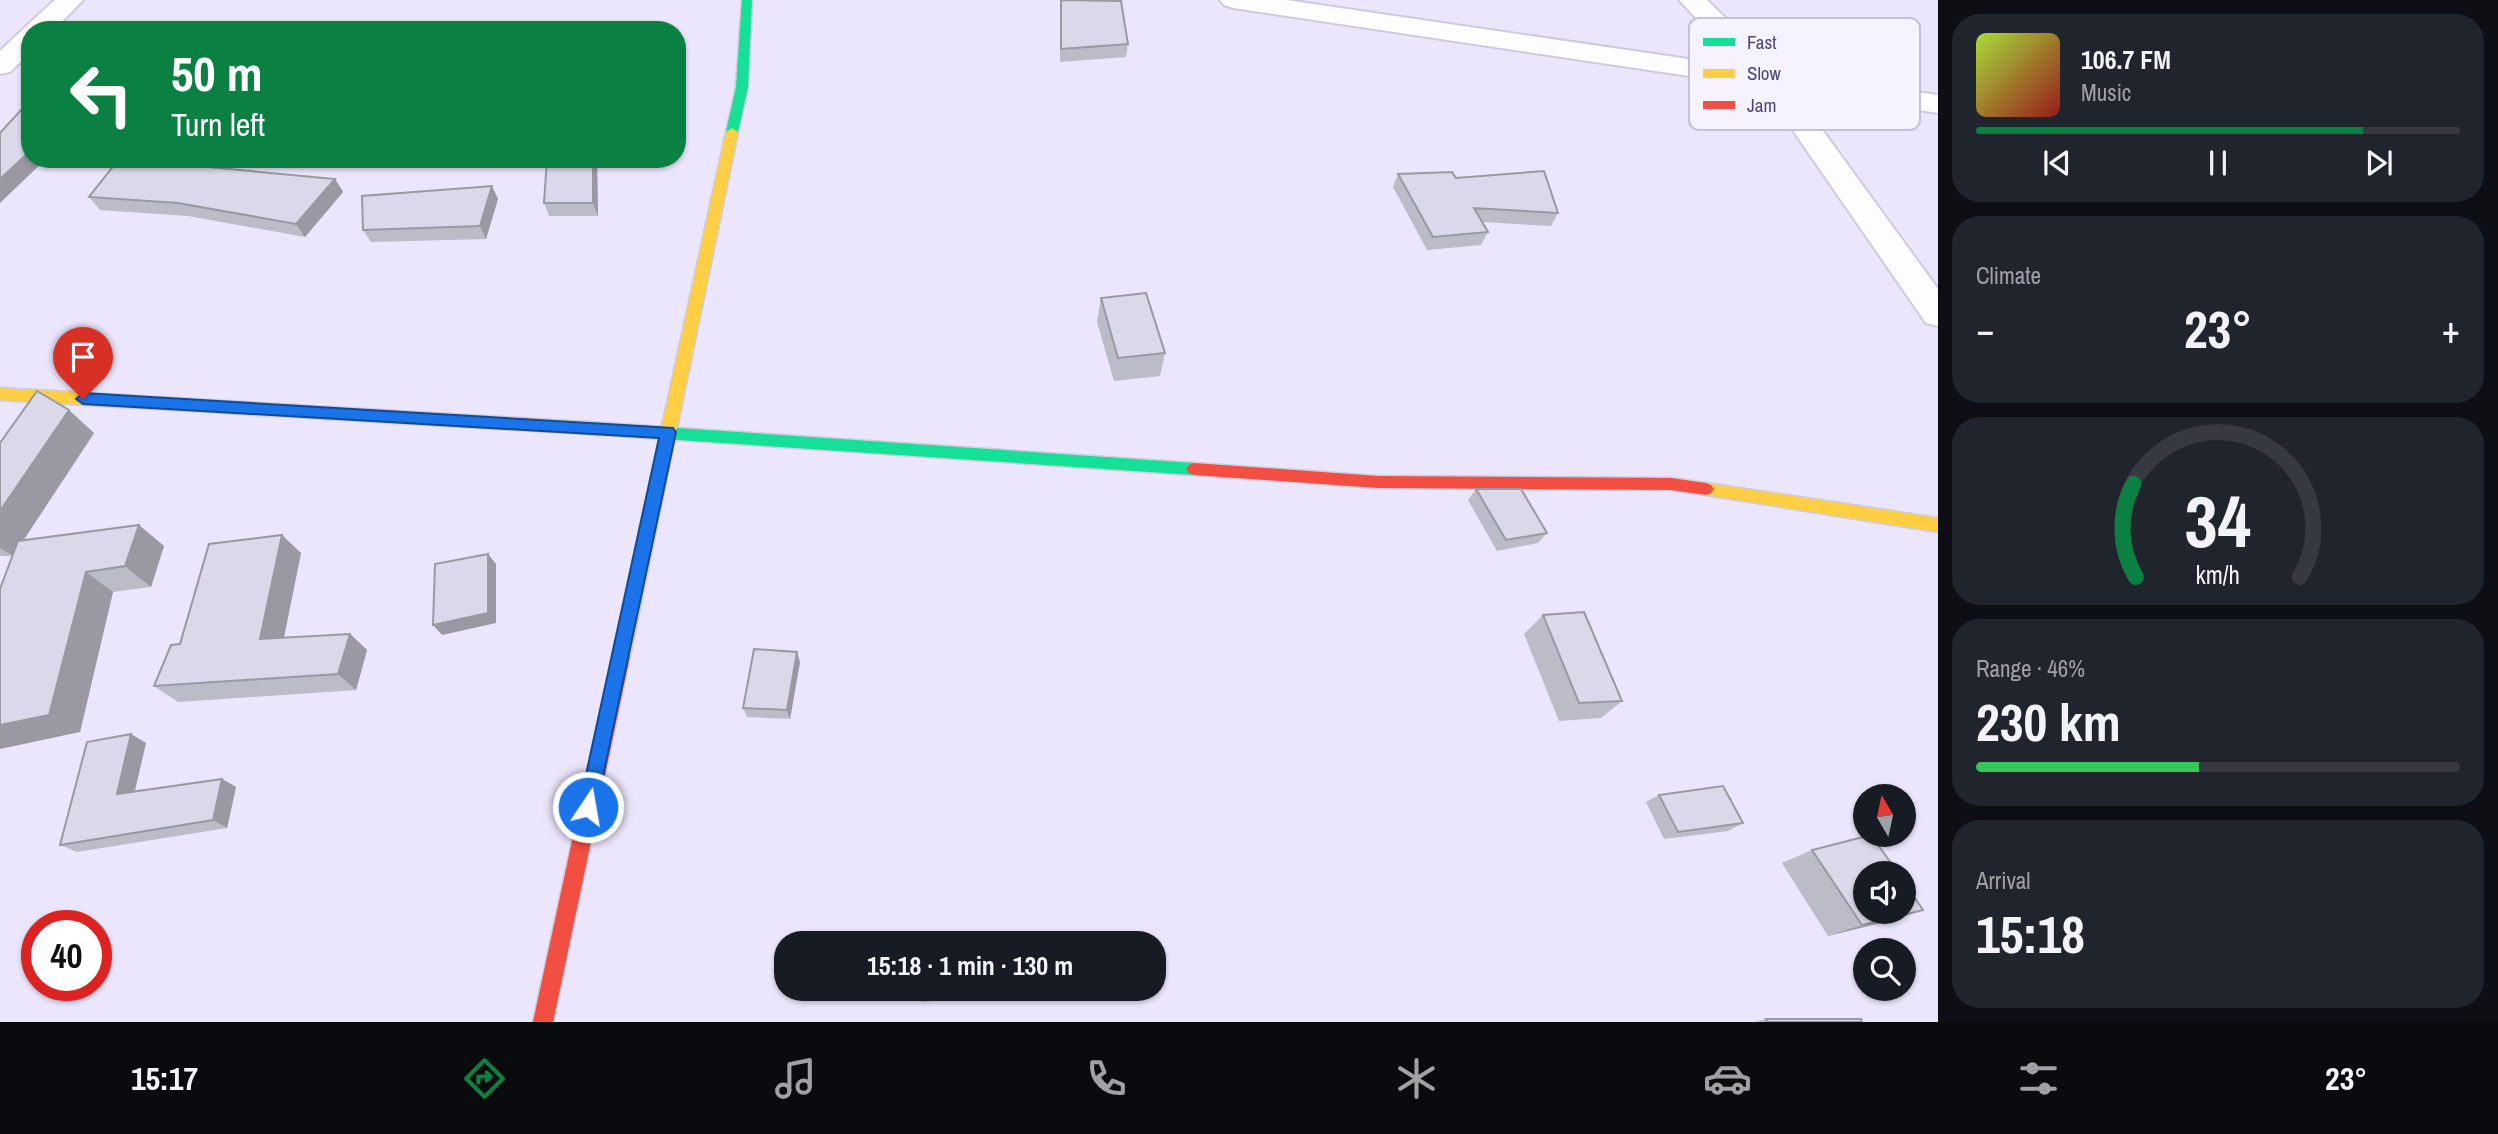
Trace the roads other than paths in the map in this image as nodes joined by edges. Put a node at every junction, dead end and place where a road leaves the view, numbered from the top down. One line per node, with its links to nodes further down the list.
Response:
1 (69, 0): 6 (street)
2 (747, 0): 15 (street)
3 (1233, 0): 9 (street)
4 (1692, 0): 5 (street)
5 (1710, 18)
6 (47, 21)
7 (21, 46): 8 (street)
8 (0, 66)
9 (1689, 68)
10 (1920, 101): 11 (street)
11 (1938, 104)
12 (1807, 130): 13 (street)
13 (1938, 314)
14 (0, 394): 15 (street)
15 (668, 432): 16 (street); 17 (street)
16 (1938, 525)
17 (542, 1022)

